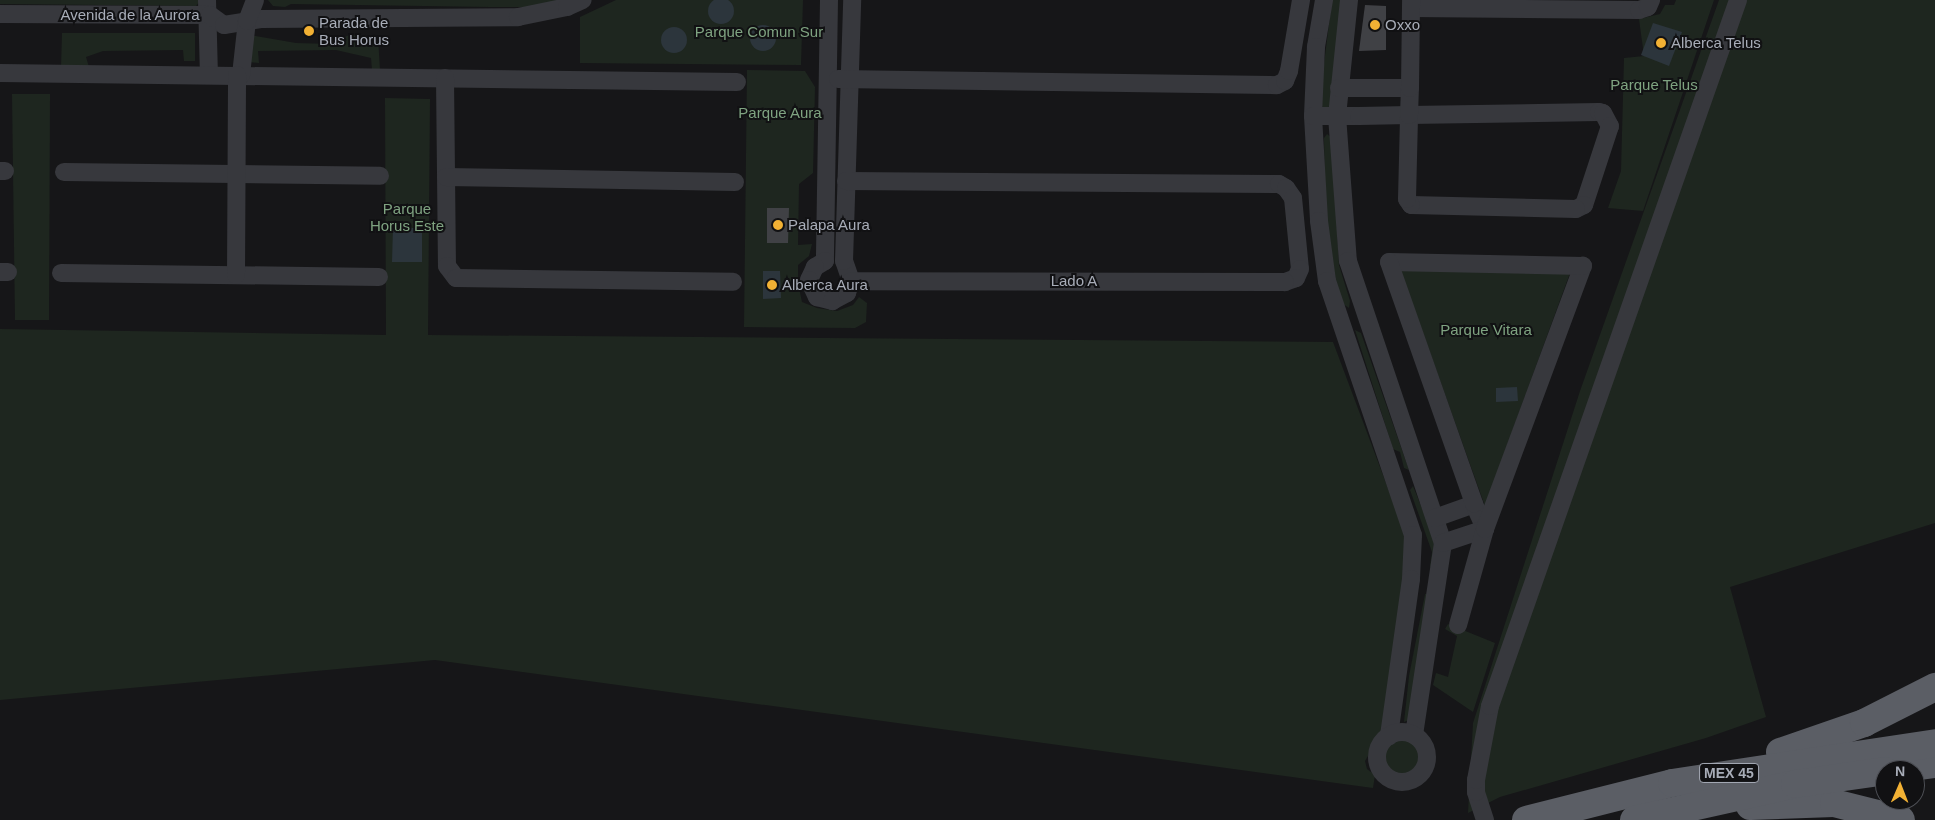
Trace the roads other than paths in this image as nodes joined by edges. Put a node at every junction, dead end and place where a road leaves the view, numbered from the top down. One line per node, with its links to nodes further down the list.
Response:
1 (255, 0): 13 (street)
2 (583, 0): 13 (street, Avenida de la Aurora)
3 (829, 0): 18 (street)
4 (852, 0): 19 (street)
5 (1301, 0): 19 (street)
6 (1324, 0): 24 (street)
7 (1349, 0): 21 (street)
8 (1651, 0): 10 (street)
9 (1738, 0): 53 (street)
10 (1410, 4): 22 (street)
11 (208, 8): 12 (street, Avenida de la Aurora); 13 (street, Avenida de la Aurora); 15 (street)
12 (0, 14)
13 (247, 21): 16 (street)
14 (0, 73): 15 (street)
15 (209, 75): 16 (street)
16 (239, 75): 17 (street); 27 (street)
17 (445, 78): 20 (street); 29 (street)
18 (828, 79): 19 (street); 35 (street)
19 (849, 80): 30 (street)
20 (737, 82)
21 (1339, 88): 22 (street); 25 (street)
22 (1410, 88): 23 (street)
23 (1409, 115): 23 (street); 25 (street)
24 (1313, 116): 25 (street); 38 (street)
25 (1337, 116): 37 (street)
26 (64, 172): 27 (street)
27 (237, 174): 28 (street); 33 (street)
28 (380, 176)
29 (446, 177): 31 (street); 36 (street)
30 (846, 181): 35 (street); 35 (street, Lado A)
31 (735, 182)
32 (61, 273): 33 (street)
33 (236, 275): 34 (street)
34 (379, 277)
35 (851, 281)
36 (733, 282)
37 (1363, 308): 38 (street); 40 (street)
38 (1339, 318): 43 (street)
39 (1474, 504): 40 (street); 41 (street); 41 (street)
40 (1435, 518): 42 (street)
41 (1485, 529): 42 (street); 45 (street)
42 (1443, 543): 44 (street)
43 (1411, 579): 44 (street); 48 (street)
44 (1439, 584): 47 (street)
45 (1458, 624)
46 (1935, 687): 51 (highway)
47 (1414, 735): 48 (street); 48 (street)
48 (1389, 736)
49 (1935, 743): 51 (highway, MEX 45)
50 (1875, 772): 51 (highway, MEX 45)
51 (1676, 796): 52 (highway, MEX 45); 54 (highway, MEX 45); 55 (highway)
52 (1646, 819)
53 (1485, 820)
54 (1526, 820)
55 (1901, 820)

